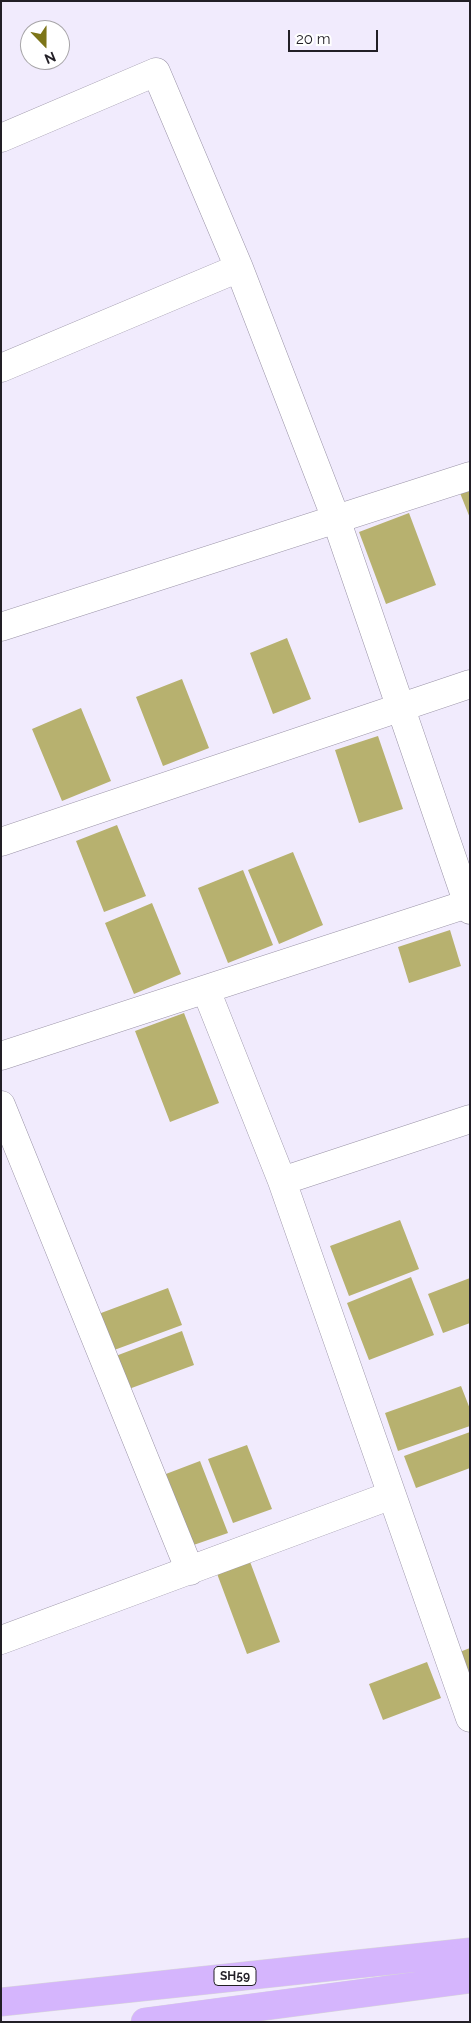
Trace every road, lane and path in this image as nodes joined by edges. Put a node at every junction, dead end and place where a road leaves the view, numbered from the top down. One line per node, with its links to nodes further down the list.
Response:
1 (1, 138): 2 (street)
2 (239, 268): 3 (street); 5 (street)
3 (1, 368)
4 (470, 476): 5 (street)
5 (336, 519): 6 (street); 8 (street)
6 (1, 628)
7 (470, 684): 8 (street)
8 (400, 707): 9 (street); 10 (street)
9 (1, 842)
10 (469, 905): 11 (street)
11 (206, 990): 12 (street); 15 (street)
12 (1, 1056)
13 (1, 1105): 17 (street)
14 (470, 1119): 15 (street)
15 (282, 1181): 16 (street)
16 (392, 1495): 17 (street); 19 (street)
17 (190, 1570): 18 (street)
18 (1, 1640)
19 (470, 1718)
20 (470, 1952): 22 (main road, SH59)
21 (470, 1979): 23 (main road)
22 (1, 2002)
23 (146, 2022)

